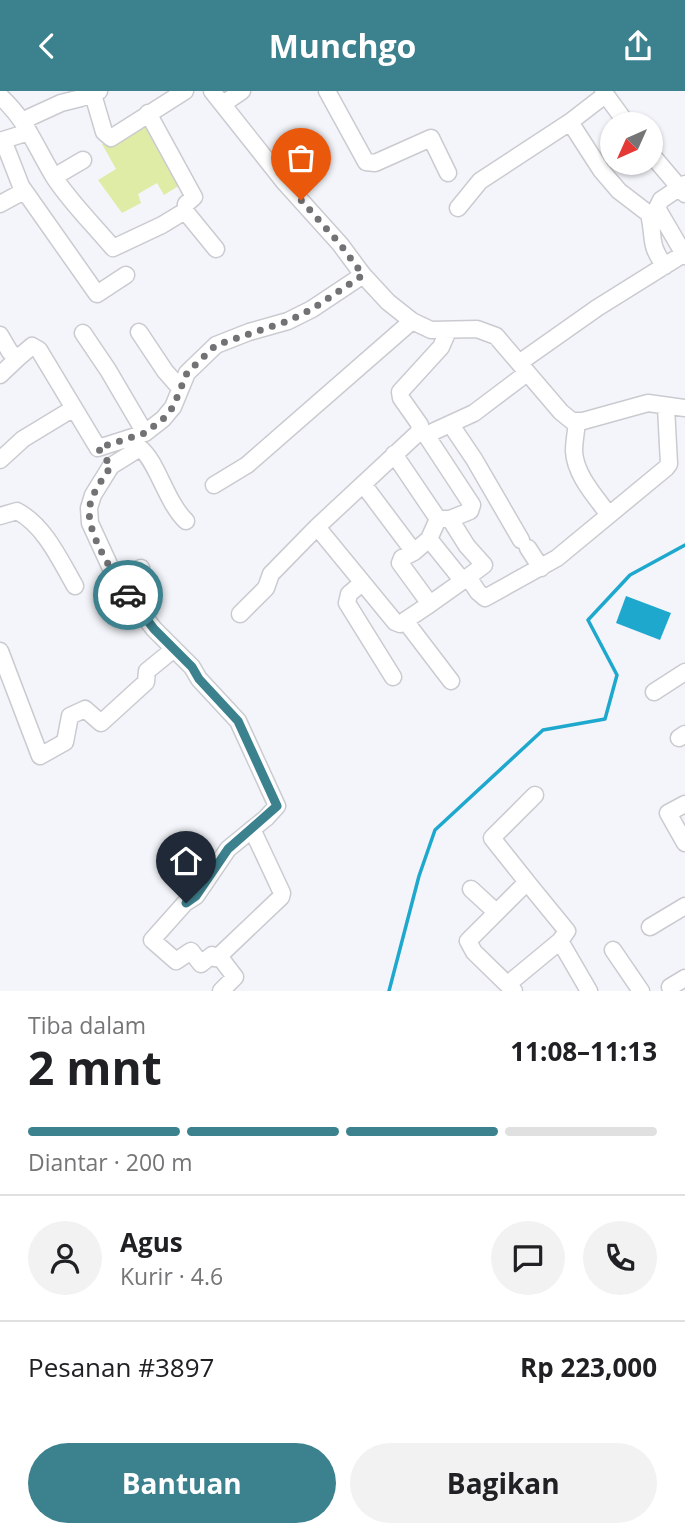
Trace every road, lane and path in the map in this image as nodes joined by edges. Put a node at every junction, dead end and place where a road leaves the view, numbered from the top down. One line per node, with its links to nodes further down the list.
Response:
1 (185, 91): 10 (street)
2 (212, 91): 8 (street)
3 (242, 91): 8 (street)
4 (327, 91): 16 (street)
5 (94, 92): 10 (street); 12 (street)
6 (604, 93): 9 (street); 11 (street)
7 (2, 98): 12 (street)
8 (223, 104): 27 (street)
9 (618, 112)
10 (148, 113): 22 (street)
11 (570, 122): 21 (street); 25 (street)
12 (26, 126): 13 (street); 17 (street)
13 (2, 135): 19 (street)
14 (83, 160): 17 (street)
15 (663, 167): 18 (street)
16 (448, 173)
17 (54, 177): 22 (street)
18 (684, 189): 24 (street)
19 (24, 191): 20 (street); 26 (street)
20 (0, 204)
21 (458, 208)
22 (185, 211): 23 (street)
23 (216, 249)
24 (684, 254): 25 (street)
25 (665, 265): 34 (street)
26 (126, 275)
27 (363, 275): 28 (street); 36 (street)
28 (412, 321): 29 (street); 49 (street)
29 (449, 331): 34 (street); 43 (street)
30 (139, 332): 36 (street)
31 (83, 333): 42 (street)
32 (0, 335): 33 (street)
33 (18, 358): 35 (street); 38 (street)
34 (523, 368): 40 (street); 41 (street)
35 (0, 375)
36 (179, 387): 42 (street)
37 (666, 407): 39 (street); 40 (street); 50 (street)
38 (74, 408): 44 (street); 46 (street)
39 (685, 408)
40 (577, 422): 50 (street)
41 (451, 425): 43 (street); 58 (street)
42 (145, 433): 44 (street)
43 (422, 434): 45 (street); 52 (street)
44 (98, 448): 47 (street)
45 (394, 454): 48 (street); 52 (street)
46 (0, 460)
47 (111, 466): 53 (street); 60 (street)
48 (363, 484): 54 (street); 56 (street)
49 (214, 485)
50 (609, 515): 58 (street)
51 (0, 516): 62 (street)
52 (444, 519): 55 (street); 59 (street)
53 (186, 521)
54 (317, 527): 61 (street); 64 (street)
55 (429, 538): 56 (street); 59 (street)
56 (414, 552): 63 (street)
57 (141, 568): 60 (street)
58 (541, 568): 59 (street)
59 (465, 578): 63 (street)
60 (119, 581): 66 (street)
61 (362, 583): 65 (street); 70 (street)
62 (75, 586)
63 (430, 604): 65 (street)
64 (240, 614)
65 (406, 622): 71 (street)
66 (174, 649): 68 (street); 75 (street)
67 (0, 651): 68 (street)
68 (4, 670)
69 (685, 672): 72 (street)
70 (393, 677)
71 (451, 681)
72 (654, 692)
73 (535, 795): 77 (street)
74 (685, 804): 76 (street)
75 (252, 829): 84 (street); 84 (street)
76 (685, 843)
77 (527, 883): 80 (street); 82 (street)
78 (471, 889): 80 (street)
79 (685, 906): 81 (street)
80 (496, 912): 87 (street)
81 (650, 927)
82 (560, 941): 87 (street); 89 (street)
83 (613, 950): 90 (street)
84 (219, 956): 88 (street)
85 (685, 978): 86 (street)
86 (670, 986)
87 (511, 987)
88 (221, 991)
89 (589, 991)
90 (641, 991)

